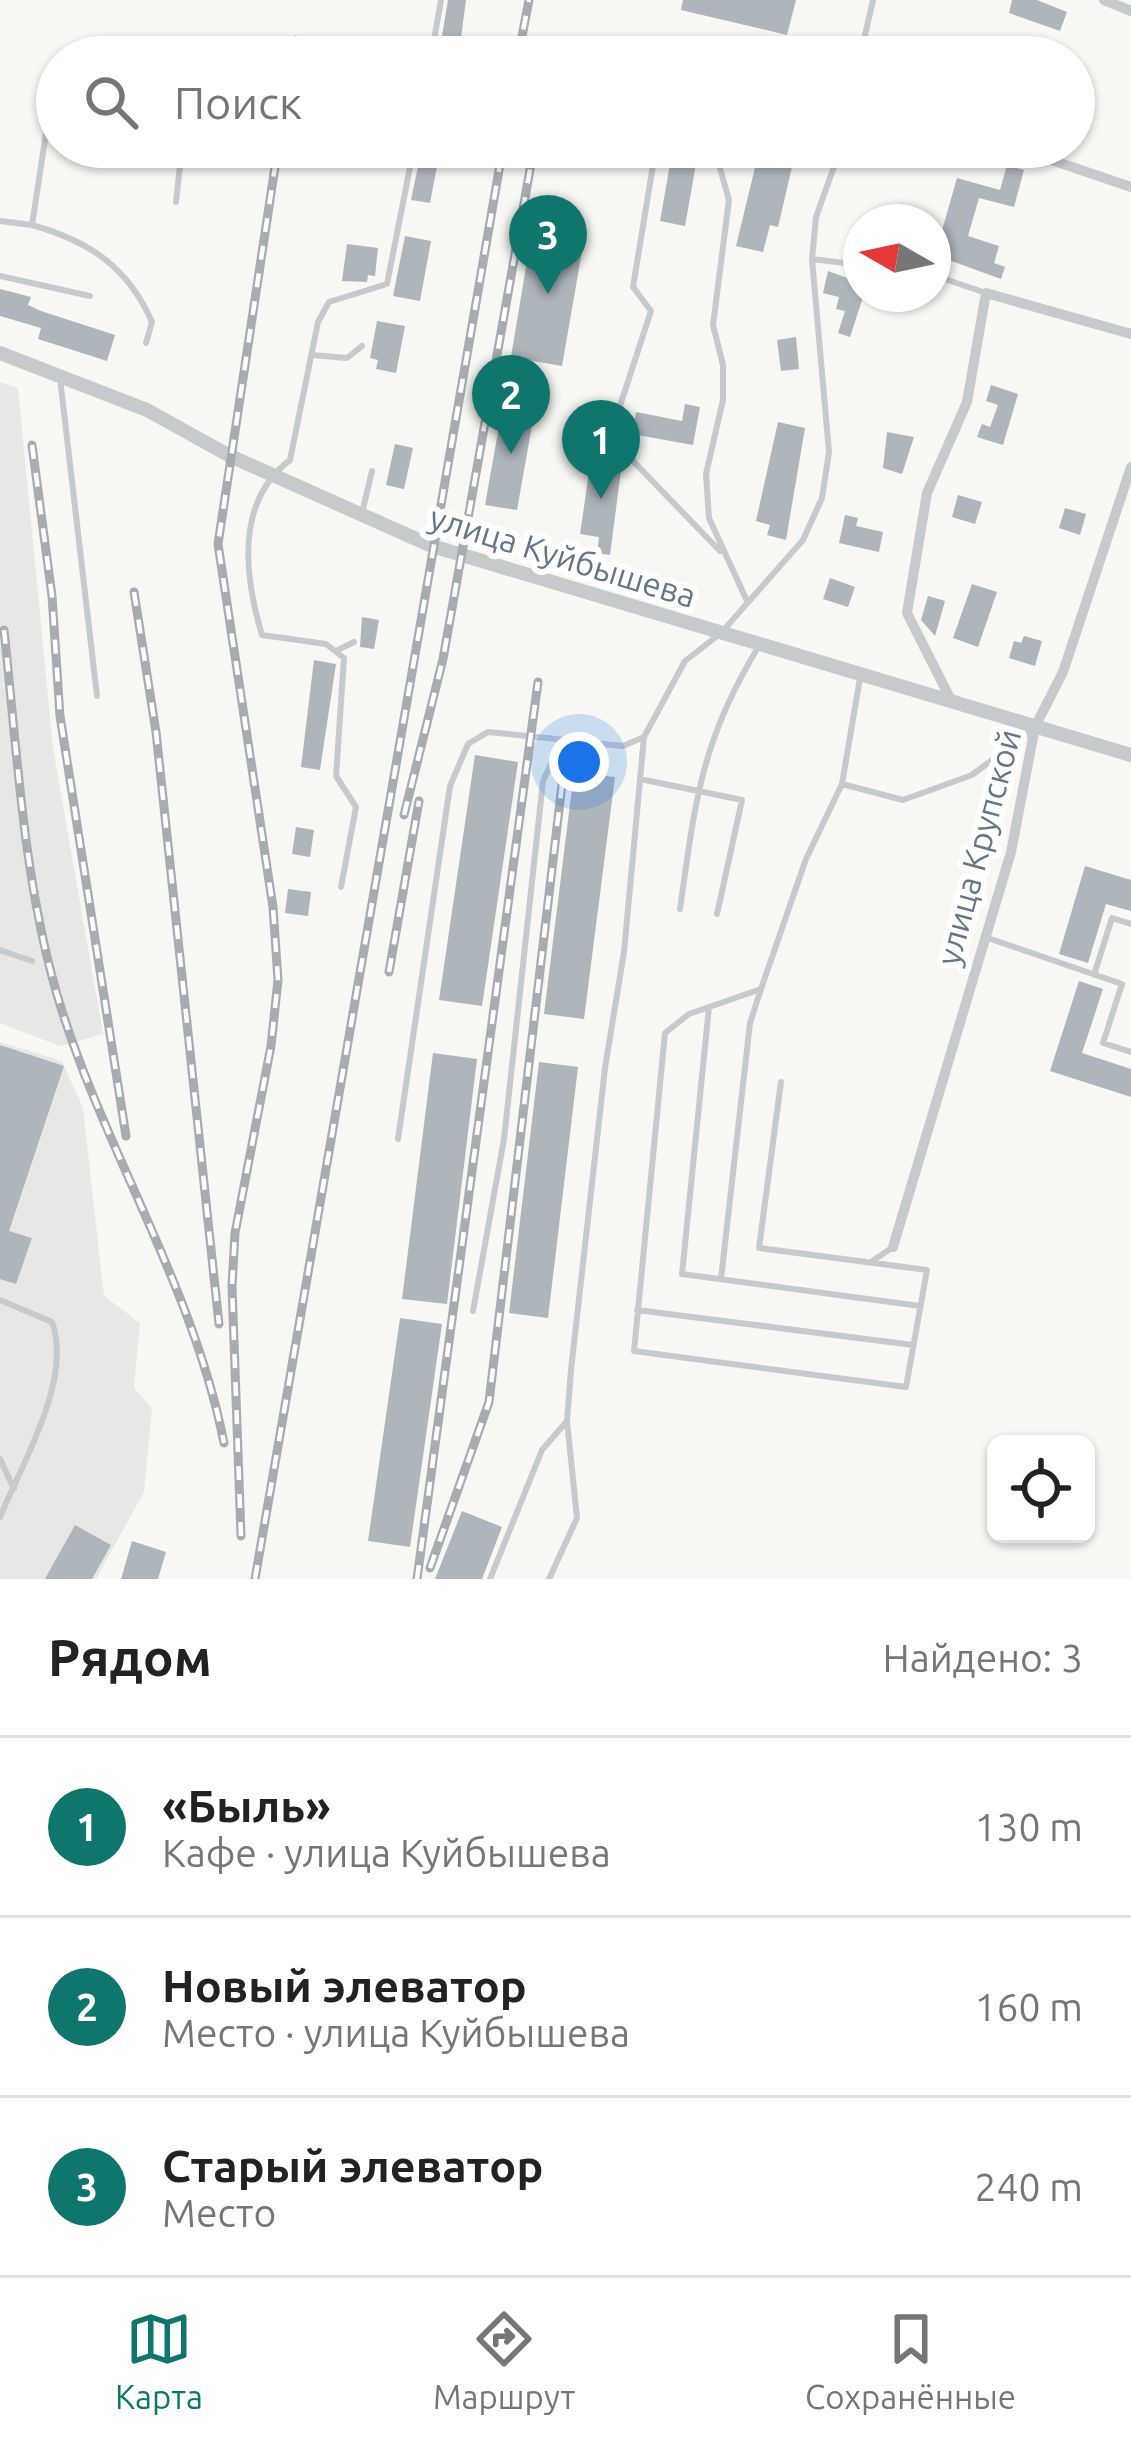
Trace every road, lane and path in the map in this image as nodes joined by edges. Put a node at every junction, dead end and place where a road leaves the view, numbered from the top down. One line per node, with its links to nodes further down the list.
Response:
1 (442, 0): 5 (lane)
2 (873, 0): 6 (lane)
3 (1104, 0): 4 (street)
4 (1131, 11)
5 (434, 36)
6 (865, 36)
7 (41, 168): 17 (lane)
8 (180, 168): 15 (lane)
9 (409, 168): 28 (lane)
10 (652, 168): 34 (lane)
11 (720, 168): 34 (lane)
12 (834, 168): 18 (lane)
13 (1075, 168): 14 (street)
14 (1131, 187)
15 (176, 202)
16 (0, 221): 17 (lane)
17 (32, 225): 25 (lane)
18 (812, 259): 19 (lane); 35 (lane)
19 (843, 263)
20 (0, 276): 23 (lane)
21 (951, 280): 22 (lane)
22 (986, 293): 24 (street); 42 (street)
23 (90, 296)
24 (1131, 334)
25 (146, 343)
26 (362, 346): 28 (lane)
27 (0, 353): 29 (street, улица Куйбышева)
28 (312, 355): 32 (lane)
29 (59, 376): 32 (street, улица Куйбышева); 41 (lane)
30 (1131, 466): 43 (street, улица Крупской)
31 (372, 471): 33 (lane)
32 (271, 475): 33 (street, улица Куйбышева); 39 (lane)
33 (361, 516): 36 (street, улица Куйбышева)
34 (722, 553): 35 (lane)
35 (747, 601): 36 (lane)
36 (721, 633): 38 (street, улица Куйбышева); 44 (lane)
37 (354, 642): 39 (lane)
38 (760, 644): 40 (street, улица Куйбышева); 49 (lane)
39 (338, 650): 50 (lane)
40 (861, 675): 42 (street, улица Куйбышева); 48 (lane)
41 (97, 696)
42 (952, 702): 43 (street, улица Куйбышева)
43 (1035, 728): 46 (street, улица Куйбышева); 48 (lane); 54 (street, улица Крупской)
44 (644, 736): 45 (lane); 47 (lane)
45 (595, 744): 63 (lane); 70 (lane)
46 (1131, 755)
47 (640, 779): 49 (lane); 72 (lane)
48 (842, 784): 59 (lane)
49 (697, 791): 51 (lane); 52 (lane)
50 (341, 887)
51 (680, 910)
52 (717, 914)
53 (1131, 924): 57 (lane)
54 (984, 937): 57 (lane); 64 (street, улица Крупской)
55 (0, 950): 56 (lane)
56 (32, 961)
57 (1094, 975): 58 (lane)
58 (1127, 985): 61 (lane)
59 (761, 989): 60 (lane); 66 (lane)
60 (709, 1007): 66 (lane); 69 (lane)
61 (1131, 1052)
62 (782, 1082): 65 (lane)
63 (398, 1139)
64 (892, 1247): 65 (lane)
65 (871, 1263): 68 (lane)
66 (721, 1279): 68 (lane)
67 (0, 1300): 74 (lane)
68 (920, 1306): 71 (lane)
69 (637, 1310): 71 (lane); 71 (lane)
70 (472, 1312)
71 (913, 1345)
72 (567, 1421): 76 (lane); 77 (lane)
73 (0, 1459): 74 (lane)
74 (14, 1489): 75 (lane)
75 (0, 1517)
76 (490, 1579)
77 (549, 1579)

